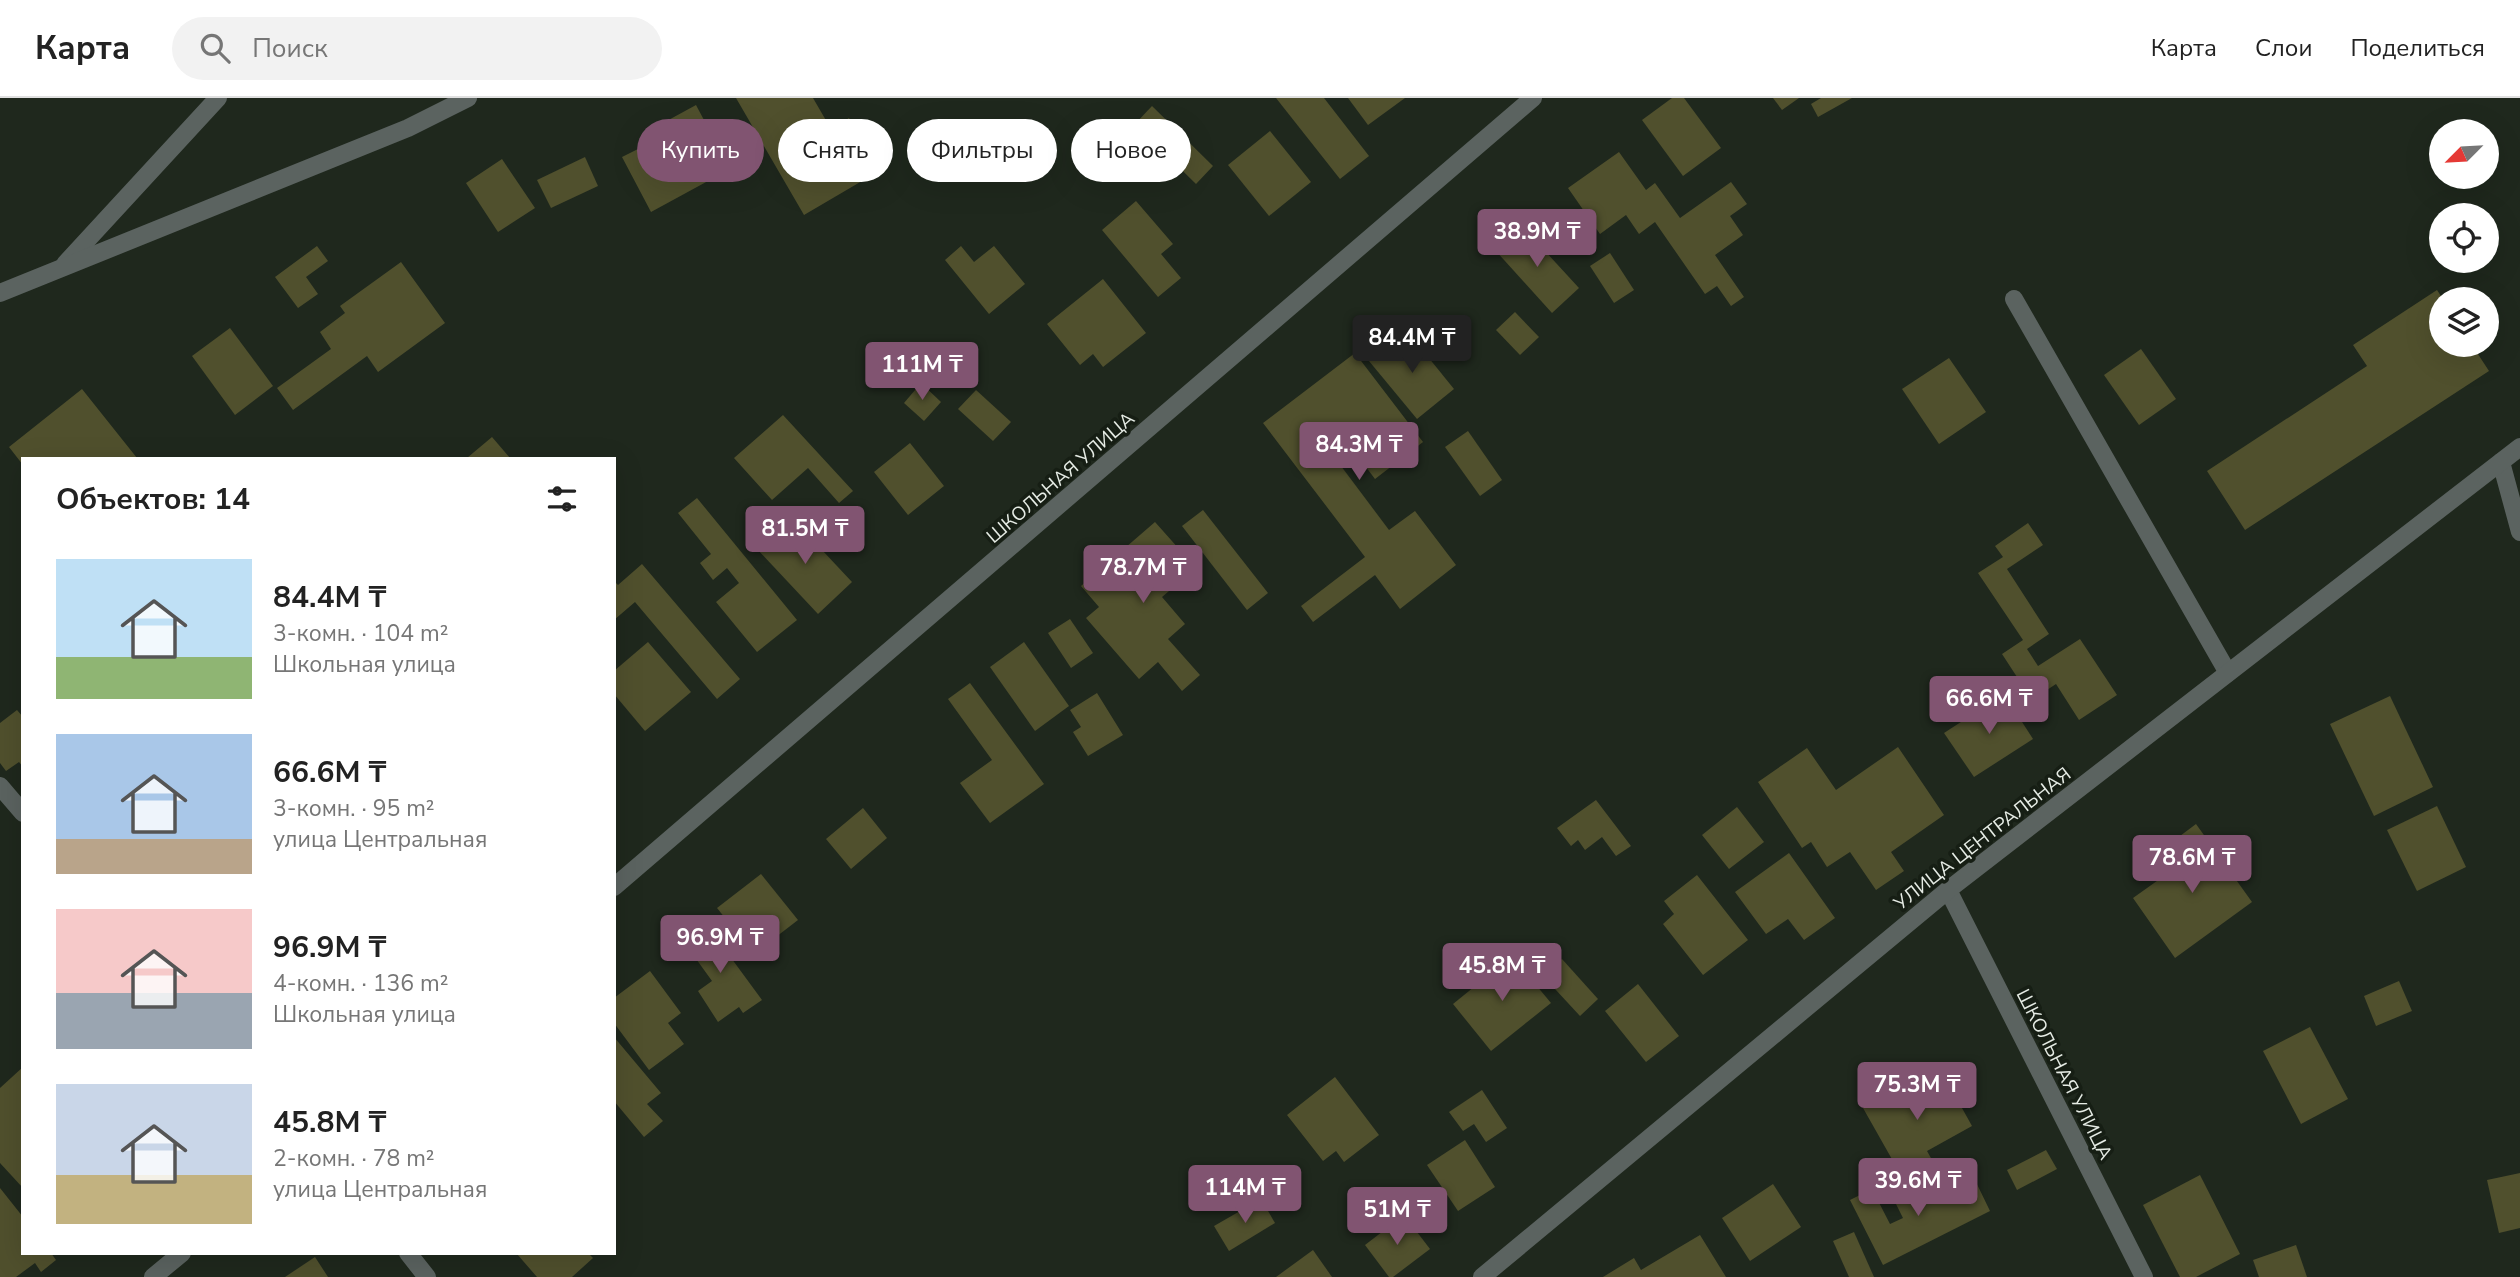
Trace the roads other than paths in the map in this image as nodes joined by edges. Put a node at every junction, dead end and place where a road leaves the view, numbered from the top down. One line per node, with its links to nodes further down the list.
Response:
1 (218, 98): 4 (street)
2 (468, 98): 4 (street)
3 (1533, 98): 13 (street, ШКОЛЬНАЯ УЛИЦА)
4 (60, 269): 5 (street)
5 (0, 293)
6 (2014, 299): 10 (street)
7 (2520, 447): 8 (street, УЛИЦА ЦЕНТРАЛЬНАЯ)
8 (2501, 462): 9 (street); 10 (street, УЛИЦА ЦЕНТРАЛЬНАЯ)
9 (2520, 532)
10 (2228, 673): 14 (street, УЛИЦА ЦЕНТРАЛЬНАЯ)
11 (0, 786): 12 (street)
12 (21, 811)
13 (616, 885)
14 (1948, 890): 19 (street, УЛИЦА ЦЕНТРАЛЬНАЯ); 20 (street, ШКОЛЬНАЯ УЛИЦА)
15 (180, 1255): 17 (street)
16 (410, 1255): 18 (street)
17 (153, 1277)
18 (427, 1277)
19 (1482, 1277)
20 (2144, 1277)

